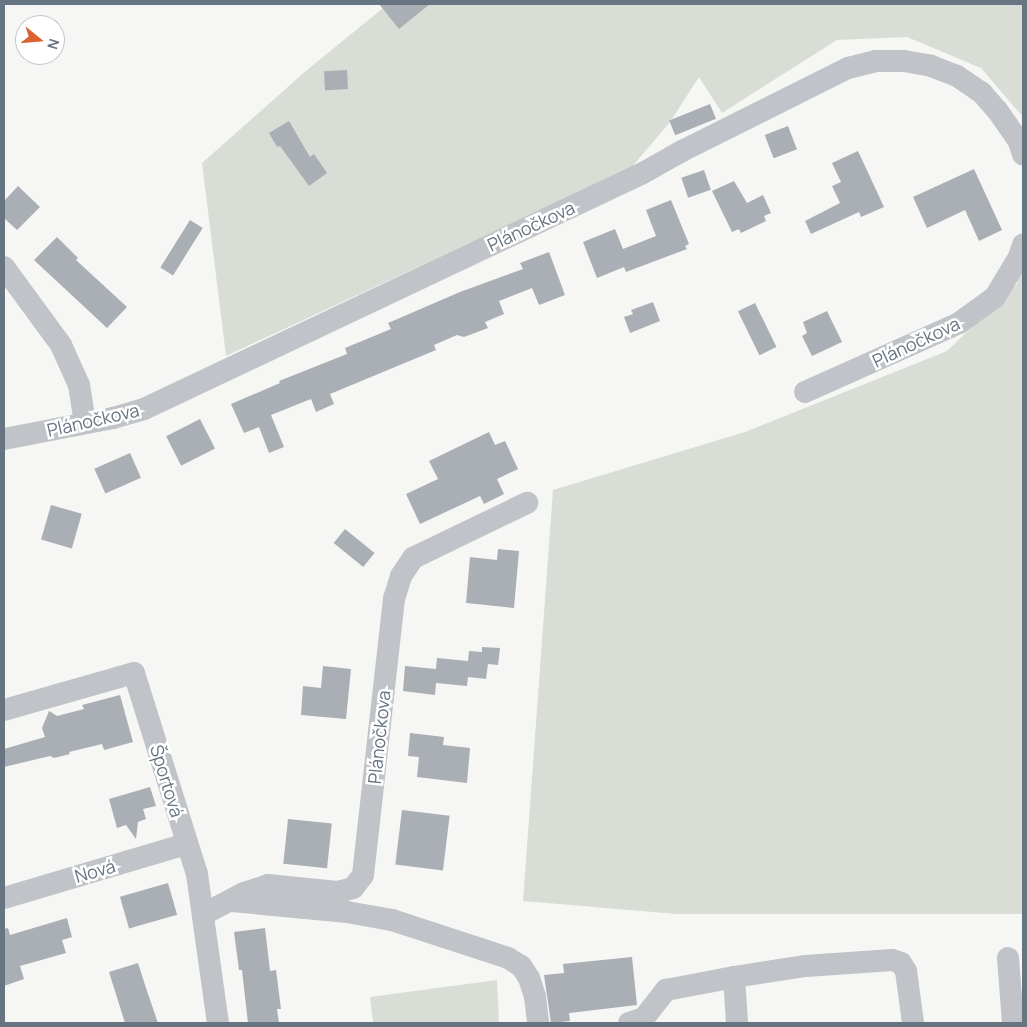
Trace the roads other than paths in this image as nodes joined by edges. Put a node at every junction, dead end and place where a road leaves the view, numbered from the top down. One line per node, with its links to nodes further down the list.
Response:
1 (1023, 154): 5 (street, Plánočkova)
2 (1023, 245): 4 (street, Plánočkova)
3 (4, 268): 5 (street)
4 (805, 392)
5 (86, 422): 6 (street, Plánočkova)
6 (4, 439)
7 (527, 502): 11 (street, Plánočkova)
8 (4, 710): 9 (street, Športová)
9 (186, 844): 10 (street, Nová); 12 (street, Športová)
10 (4, 898)
11 (230, 901): 12 (street, Plánočkova); 16 (street)
12 (204, 914): 15 (street, Športová)
13 (1008, 958): 20 (street)
14 (734, 977): 17 (street); 18 (street); 19 (street)
15 (218, 1023)
16 (538, 1023)
17 (629, 1023)
18 (737, 1023)
19 (913, 1023)
20 (1013, 1023)

